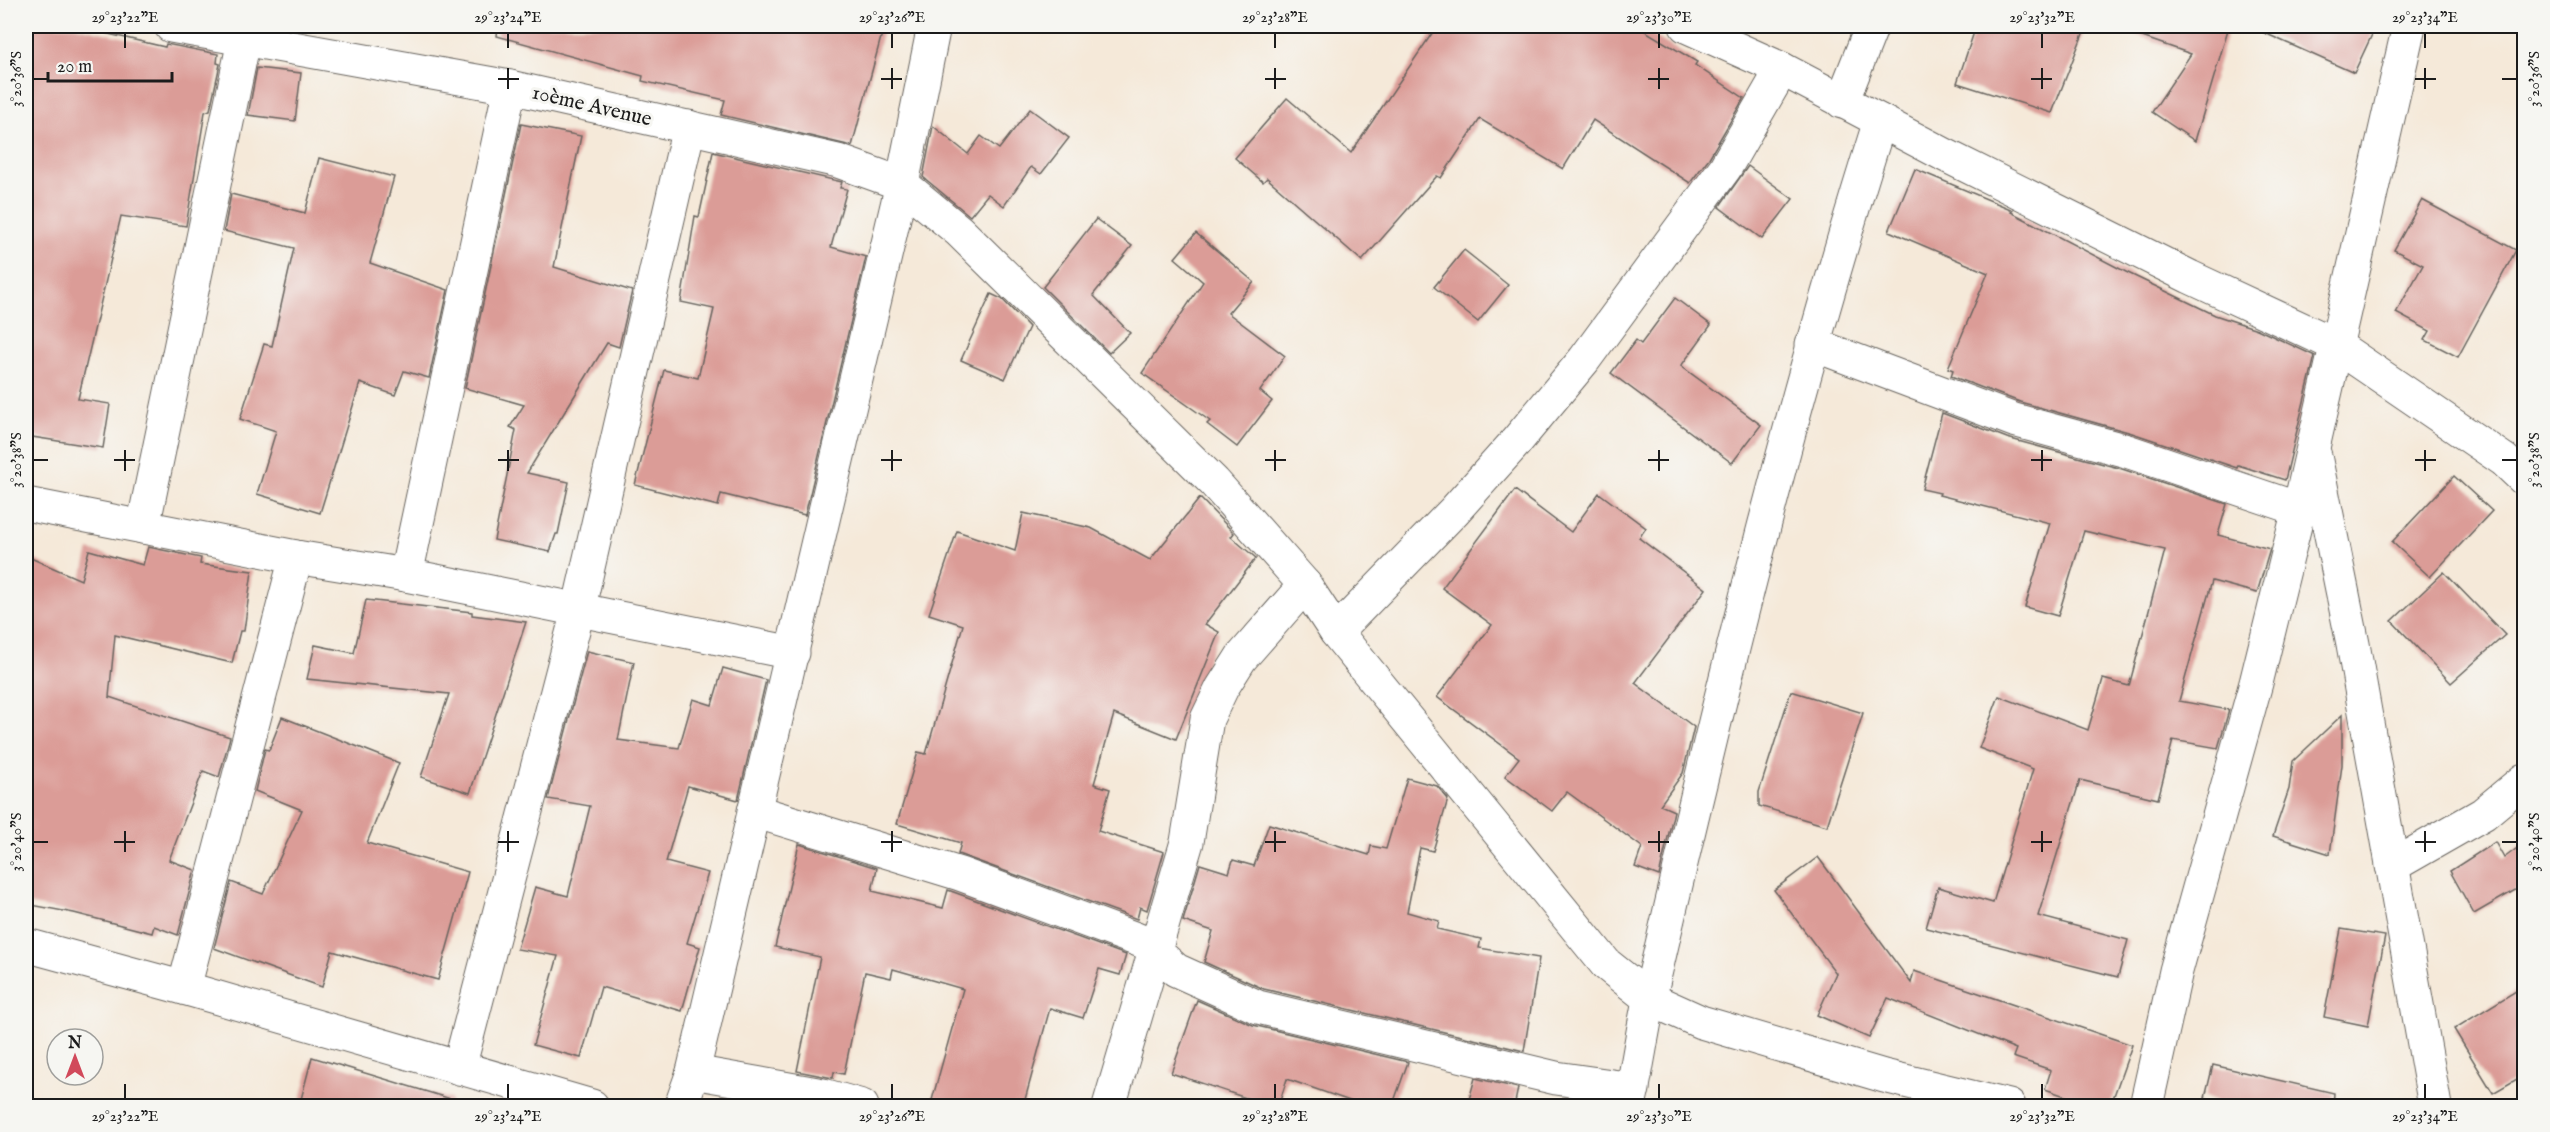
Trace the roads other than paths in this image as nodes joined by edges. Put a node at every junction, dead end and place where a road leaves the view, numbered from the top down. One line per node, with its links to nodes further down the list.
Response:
1 (171, 26): 6 (street, 10ème Avenue)
2 (934, 26): 12 (street)
3 (1686, 26): 7 (street)
4 (1872, 26): 9 (street)
5 (2409, 26): 14 (street)
6 (244, 40): 8 (street, 10ème Avenue); 19 (street)
7 (1782, 69): 9 (street); 24 (street)
8 (510, 87): 11 (street, 10ème Avenue); 21 (street)
9 (1842, 102): 10 (street)
10 (1880, 121): 13 (street); 14 (street)
11 (689, 128): 12 (street, 10ème Avenue); 23 (street)
12 (902, 184): 22 (street, 10ème Avenue); 25 (street)
13 (1812, 344): 18 (street); 32 (street)
14 (2334, 344): 15 (street); 16 (street)
15 (2313, 445): 18 (street); 28 (street)
16 (2524, 479)
17 (26, 504): 19 (street)
18 (2299, 508): 41 (street)
19 (143, 527): 20 (street)
20 (296, 557): 21 (street); 31 (street)
21 (406, 575): 23 (street)
22 (1305, 585): 24 (street, 10ème Avenue); 30 (street)
23 (578, 611): 25 (street); 33 (street)
24 (1336, 632): 32 (street, 10ème Avenue)
25 (793, 653): 27 (street)
26 (2524, 780): 28 (street)
27 (754, 811): 30 (street); 34 (street)
28 (2392, 866): 42 (street)
29 (26, 945): 31 (street)
30 (1156, 951): 35 (street); 39 (street)
31 (184, 988): 33 (street)
32 (1650, 999): 35 (street); 40 (street, 10ème Avenue)
33 (459, 1068): 36 (street)
34 (693, 1072): 37 (street); 38 (street)
35 (1631, 1098)
36 (592, 1107)
37 (681, 1107)
38 (862, 1107)
39 (1110, 1107)
40 (2009, 1107)
41 (2146, 1107)
42 (2435, 1107)

